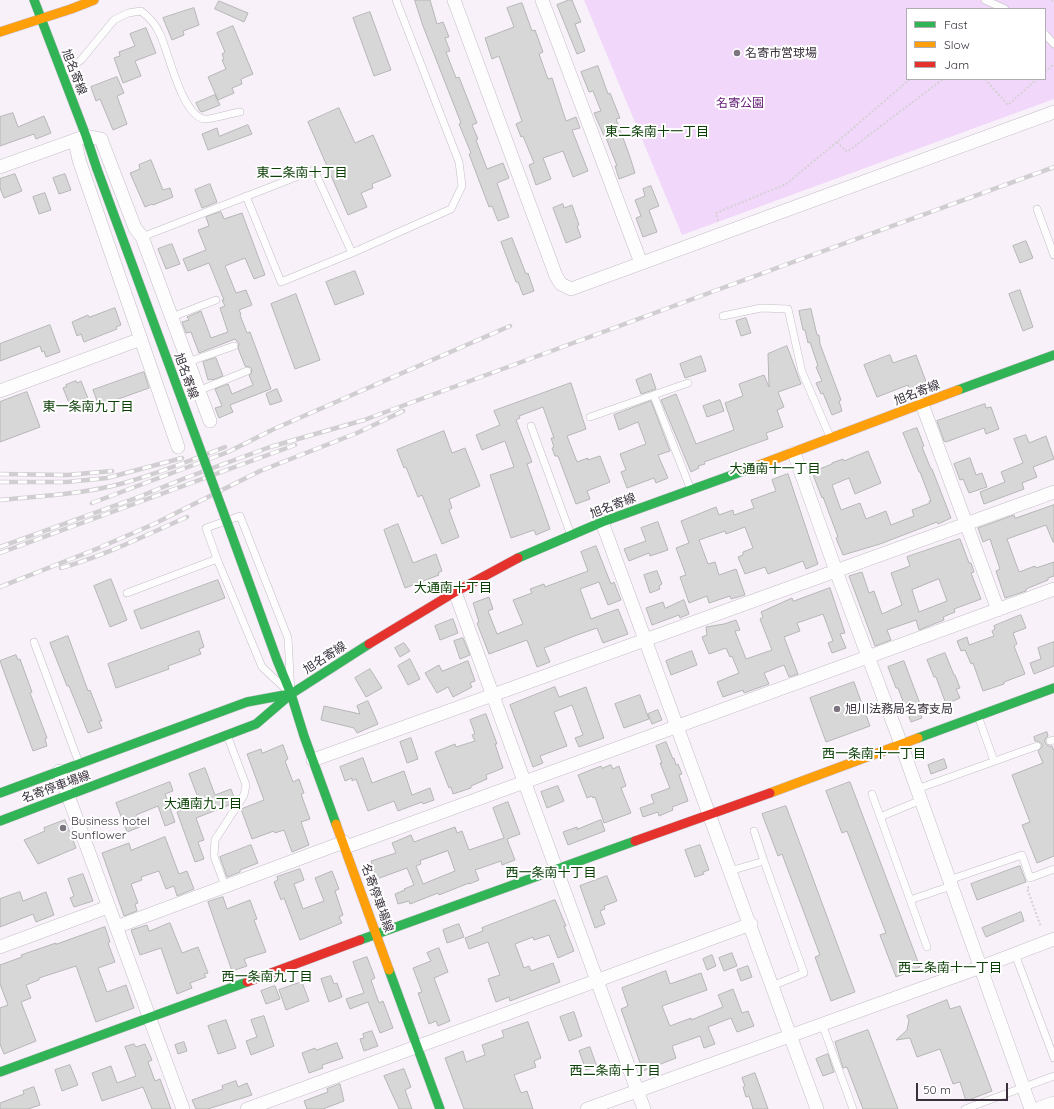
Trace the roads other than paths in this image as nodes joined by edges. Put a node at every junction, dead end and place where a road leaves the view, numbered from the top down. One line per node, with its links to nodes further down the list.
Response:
1 (34, 0): 8 (main road, 旭名寄線)
2 (94, 0): 8 (main road)
3 (396, 0): 20 (lane)
4 (454, 0): 22 (street)
5 (542, 0): 22 (street)
6 (985, 0): 7 (lane)
7 (1003, 8)
8 (40, 18): 9 (main road); 12 (main road, 旭名寄線)
9 (0, 32)
10 (1046, 35): 11 (lane)
11 (1054, 44)
12 (62, 74): 13 (lane); 15 (main road, 旭名寄線)
13 (240, 112)
14 (1054, 112): 22 (street)
15 (80, 138): 16 (street); 19 (street); 26 (street); 57 (main road, 旭名寄線, bridge)
16 (0, 168)
17 (246, 196): 19 (lane); 20 (lane); 20 (lane)
18 (1037, 209): 21 (lane)
19 (142, 238): 24 (street)
20 (352, 253)
21 (1054, 255)
22 (641, 263)
23 (216, 300): 24 (lane)
24 (172, 316): 29 (street)
25 (723, 316): 39 (lane)
26 (141, 339): 32 (street); 40 (street)
27 (234, 346): 29 (lane)
28 (1054, 356): 35 (main road, 旭名寄線)
29 (188, 362): 33 (street)
30 (247, 371): 33 (lane)
31 (688, 383): 34 (lane)
32 (0, 391)
33 (198, 391): 37 (street)
34 (654, 396): 36 (lane); 42 (lane)
35 (922, 404): 39 (main road, 旭名寄線); 45 (street)
36 (590, 417)
37 (210, 421)
38 (531, 426): 46 (lane)
39 (831, 439): 41 (main road, 旭名寄線)
40 (178, 447)
41 (794, 453): 42 (main road, 旭名寄線); 48 (street)
42 (691, 490): 44 (main road, 旭名寄線)
43 (1054, 492): 45 (street)
44 (602, 522): 46 (main road, 旭名寄線); 53 (street)
45 (966, 524): 48 (street); 52 (street)
46 (572, 535): 50 (main road, 旭名寄線)
47 (217, 559): 51 (lane); 57 (lane); 57 (lane)
48 (836, 571): 53 (street); 55 (street)
49 (1054, 589): 52 (street)
50 (456, 592): 57 (main road, 旭名寄線); 58 (street)
51 (127, 593)
52 (998, 610): 55 (street)
53 (644, 641): 58 (street); 60 (street)
54 (34, 642): 66 (lane)
55 (869, 656): 60 (street); 62 (street)
56 (1054, 688): 59 (main road)
57 (291, 694): 61 (main road, 名寄停車場線); 64 (main road, 名寄停車場線); 66 (main road, 名寄停車場線)
58 (494, 695): 64 (street); 68 (street)
59 (978, 716): 62 (main road); 65 (lane)
60 (676, 726): 68 (street); 73 (street)
61 (227, 735): 72 (main road, 名寄停車場線); 83 (lane)
62 (901, 744): 71 (street); 73 (main road)
63 (1037, 746): 65 (lane)
64 (313, 760): 77 (main road, 名寄停車場線)
65 (994, 761): 71 (lane)
66 (80, 763): 67 (main road, 名寄停車場線)
67 (59, 771): 69 (main road, 名寄停車場線); 72 (street)
68 (525, 781): 77 (street); 79 (street)
69 (0, 793)
70 (872, 794): 74 (lane)
71 (919, 795): 74 (lane); 82 (street)
72 (68, 796): 75 (main road, 名寄停車場線); 85 (street)
73 (709, 815): 79 (main road); 81 (street)
74 (880, 817): 84 (lane)
75 (0, 820)
76 (754, 831): 78 (lane)
77 (345, 844): 83 (street); 88 (main road, 名寄停車場線)
78 (764, 860): 81 (lane); 95 (lane)
79 (558, 869): 88 (main road); 94 (street)
80 (1054, 870): 82 (lane)
81 (730, 872): 86 (street)
82 (950, 883): 84 (lane); 93 (street)
83 (225, 886): 87 (street)
84 (910, 900): 90 (lane)
85 (108, 907): 87 (street); 91 (street)
86 (750, 924): 94 (street); 95 (street)
87 (116, 927): 96 (street)
88 (377, 934): 96 (main road); 99 (main road, 名寄停車場線)
89 (1054, 939): 92 (street)
90 (927, 946)
91 (0, 947)
92 (1015, 954): 93 (street); 100 (lane)
93 (980, 967): 97 (street); 103 (street)
94 (598, 979): 99 (street); 104 (street)
95 (772, 986): 98 (street)
96 (149, 1017): 101 (main road); 106 (street)
97 (822, 1024): 98 (street); 112 (lane)
98 (791, 1035): 104 (street); 111 (street)
99 (417, 1046): 107 (street); 108 (main road, 名寄停車場線)
100 (1054, 1058)
101 (0, 1072)
102 (1054, 1076): 103 (lane)
103 (1024, 1088): 113 (lane); 114 (street)
104 (638, 1090): 109 (street); 110 (street)
105 (1054, 1103): 115 (street)
106 (183, 1109)
107 (247, 1109)
108 (440, 1109)
109 (587, 1109)
110 (644, 1109)
111 (817, 1109)
112 (853, 1109)
113 (965, 1109)
114 (1031, 1109)
115 (1037, 1109)

